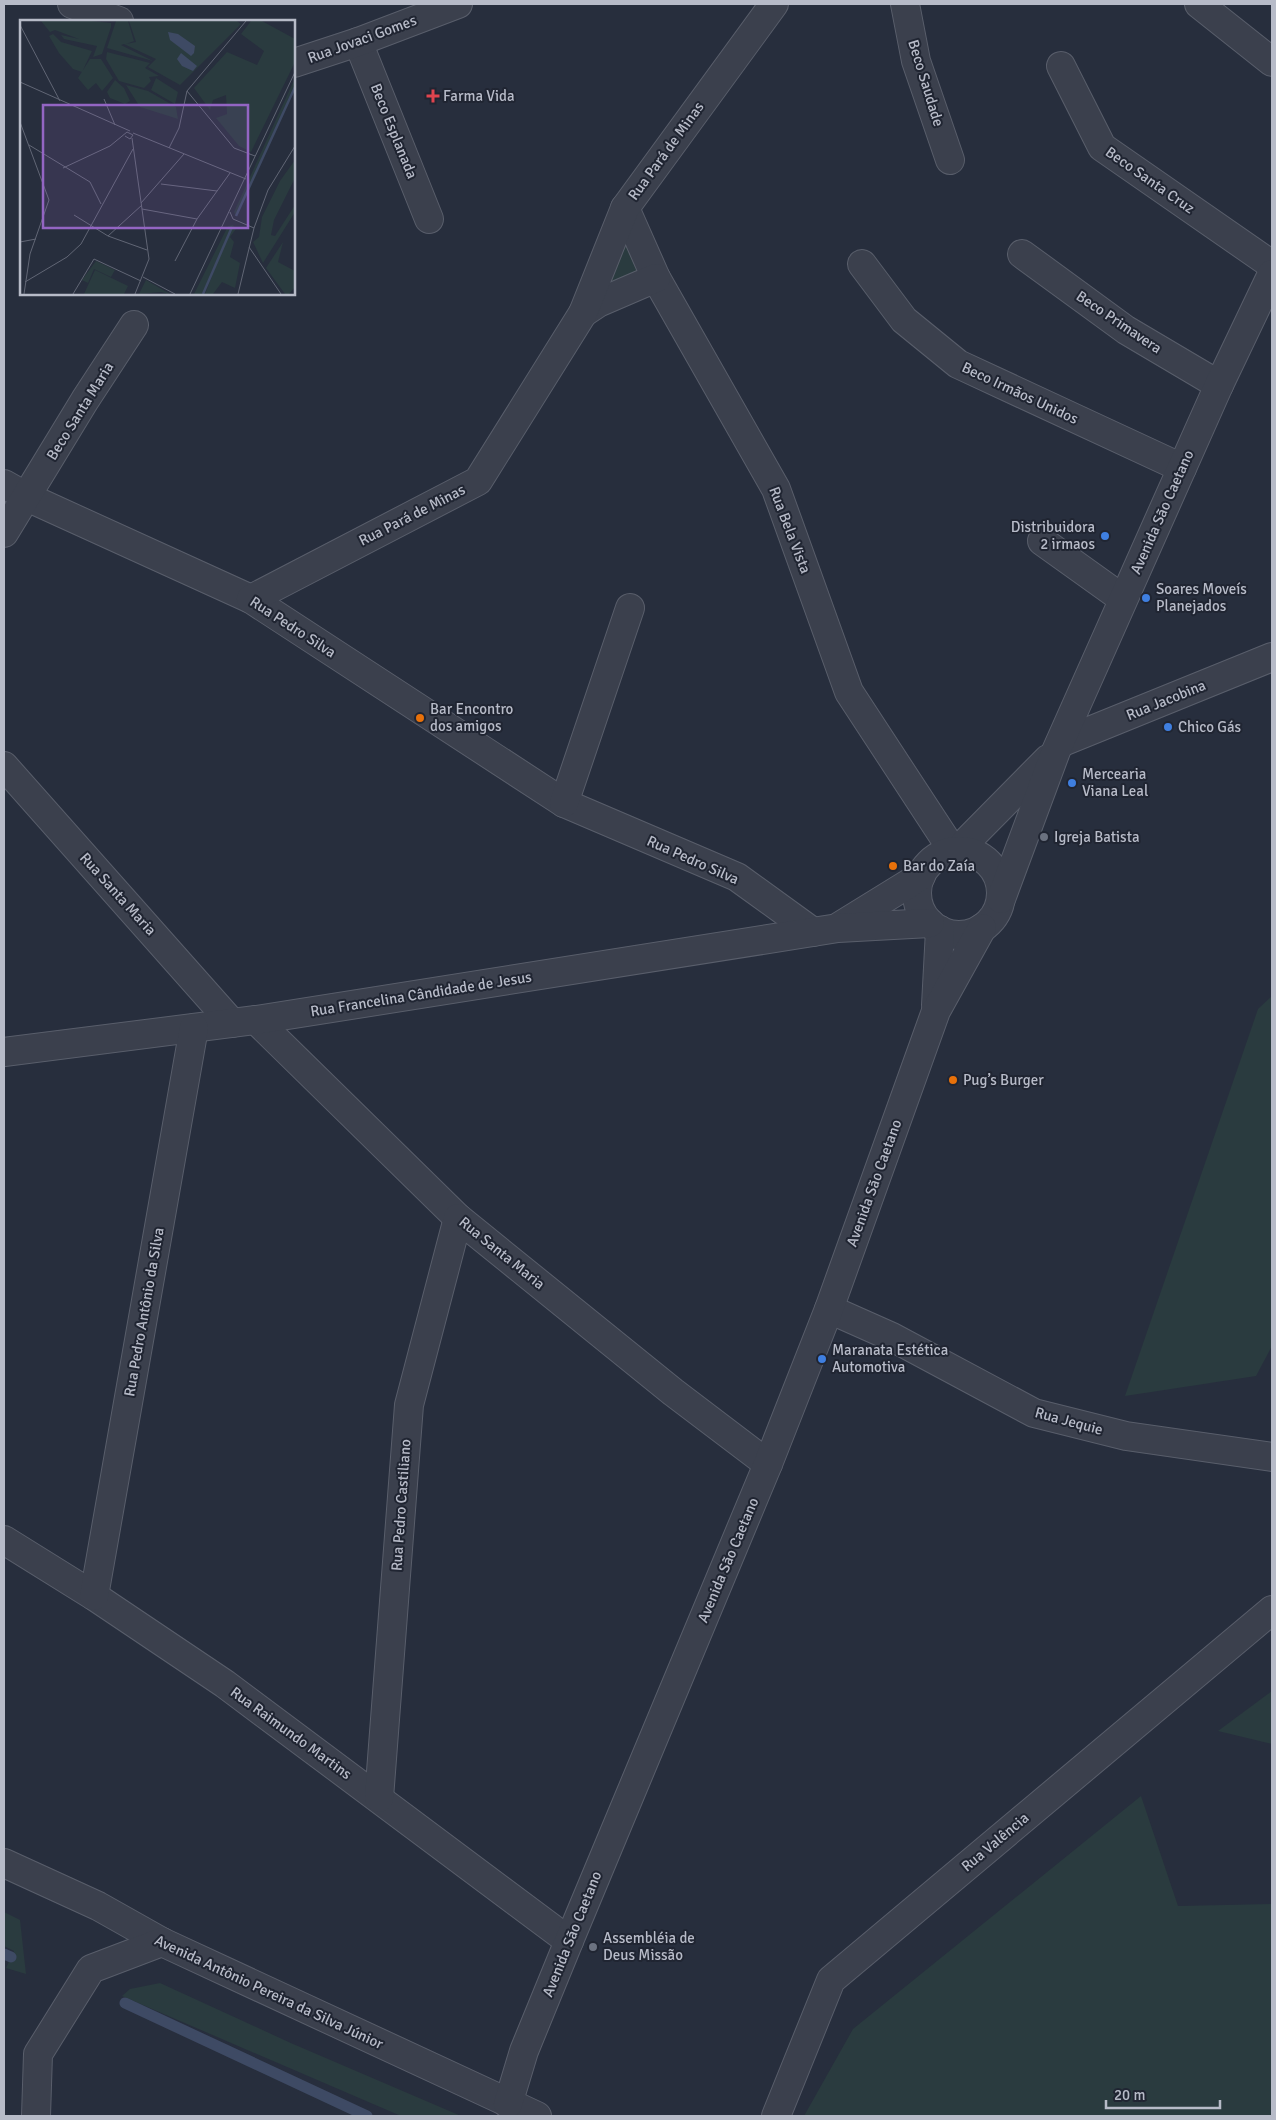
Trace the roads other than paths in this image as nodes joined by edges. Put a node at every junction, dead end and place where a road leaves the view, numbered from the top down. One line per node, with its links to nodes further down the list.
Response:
1 (72, 4): 6 (street)
2 (458, 4): 7 (street, Rua Jovaci Gomes)
3 (774, 4): 12 (street, Rua Pará de Minas)
4 (905, 4): 11 (street, Beco Saudade)
5 (1199, 4): 8 (street)
6 (116, 20)
7 (358, 42): 9 (street, Rua Jovaci Gomes); 13 (street, Beco Esplanada)
8 (1272, 62)
9 (295, 63)
10 (1061, 66): 16 (street, Beco Santa Cruz)
11 (950, 160)
12 (625, 208): 18 (street, Rua Bela Vista); 19 (street, Rua Pará de Minas)
13 (429, 219)
14 (1022, 254): 21 (street, Beco Primavera)
15 (862, 264): 22 (street, Beco Irmãos Unidos)
16 (1272, 265)
17 (1272, 274): 21 (street, Avenida São Caetano)
18 (656, 278): 19 (street, Rua Pará de Minas); 33 (street, Rua Bela Vista)
19 (583, 313): 26 (street, Rua Pará de Minas)
20 (134, 325): 23 (street, Beco Santa Maria)
21 (1219, 386): 22 (street, Avenida São Caetano)
22 (1182, 468): 27 (street, Avenida São Caetano)
23 (15, 490): 24 (street, Beco Santa Maria); 26 (street, Rua Pedro Silva)
24 (4, 533)
25 (1042, 541): 27 (street)
26 (251, 599): 32 (street, Rua Pedro Silva)
27 (1123, 599): 30 (street, Avenida São Caetano)
28 (630, 608): 32 (street)
29 (1272, 657): 30 (street, Rua Jacobina)
30 (1058, 747): 33 (street); 35 (street, Avenida São Caetano)
31 (4, 766): 40 (street, Rua Santa Maria)
32 (564, 803): 38 (street, Rua Pedro Silva)
33 (957, 851): 34 (street); 35 (street)
34 (921, 876): 36 (street); 38 (street)
35 (1001, 899): 37 (street)
36 (935, 926): 37 (street); 38 (street, Rua Francelina Cândidade de Jesus); 39 (street)
37 (982, 928): 39 (street)
38 (826, 930): 40 (street, Rua Francelina Cândidade de Jesus)
39 (936, 1011): 44 (street, Avenida São Caetano)
40 (244, 1021): 41 (street, Rua Francelina Cândidade de Jesus); 43 (street, Rua Santa Maria)
41 (194, 1028): 42 (street, Rua Francelina Cândidade de Jesus); 48 (street, Rua Pedro Antônio da Silva)
42 (4, 1052)
43 (458, 1218): 46 (street, Rua Santa Maria); 50 (street, Rua Pedro Castiliano)
44 (829, 1309): 45 (street, Rua Jequie); 46 (street, Avenida São Caetano)
45 (1272, 1457)
46 (768, 1464): 52 (street, Avenida São Caetano)
47 (4, 1540): 48 (street, Rua Raimundo Martins)
48 (94, 1596): 50 (street, Rua Raimundo Martins)
49 (1272, 1610): 57 (street, Rua Valência)
50 (380, 1798): 52 (street, Rua Raimundo Martins)
51 (4, 1863): 53 (street, Avenida Antônio Pereira da Silva Júnior)
52 (569, 1941): 54 (street, Avenida São Caetano)
53 (162, 1942): 54 (street, Avenida Antônio Pereira da Silva Júnior); 55 (street)
54 (508, 2104): 56 (street, Avenida Antônio Pereira da Silva Júnior)
55 (36, 2116)
56 (537, 2116)
57 (776, 2116)

